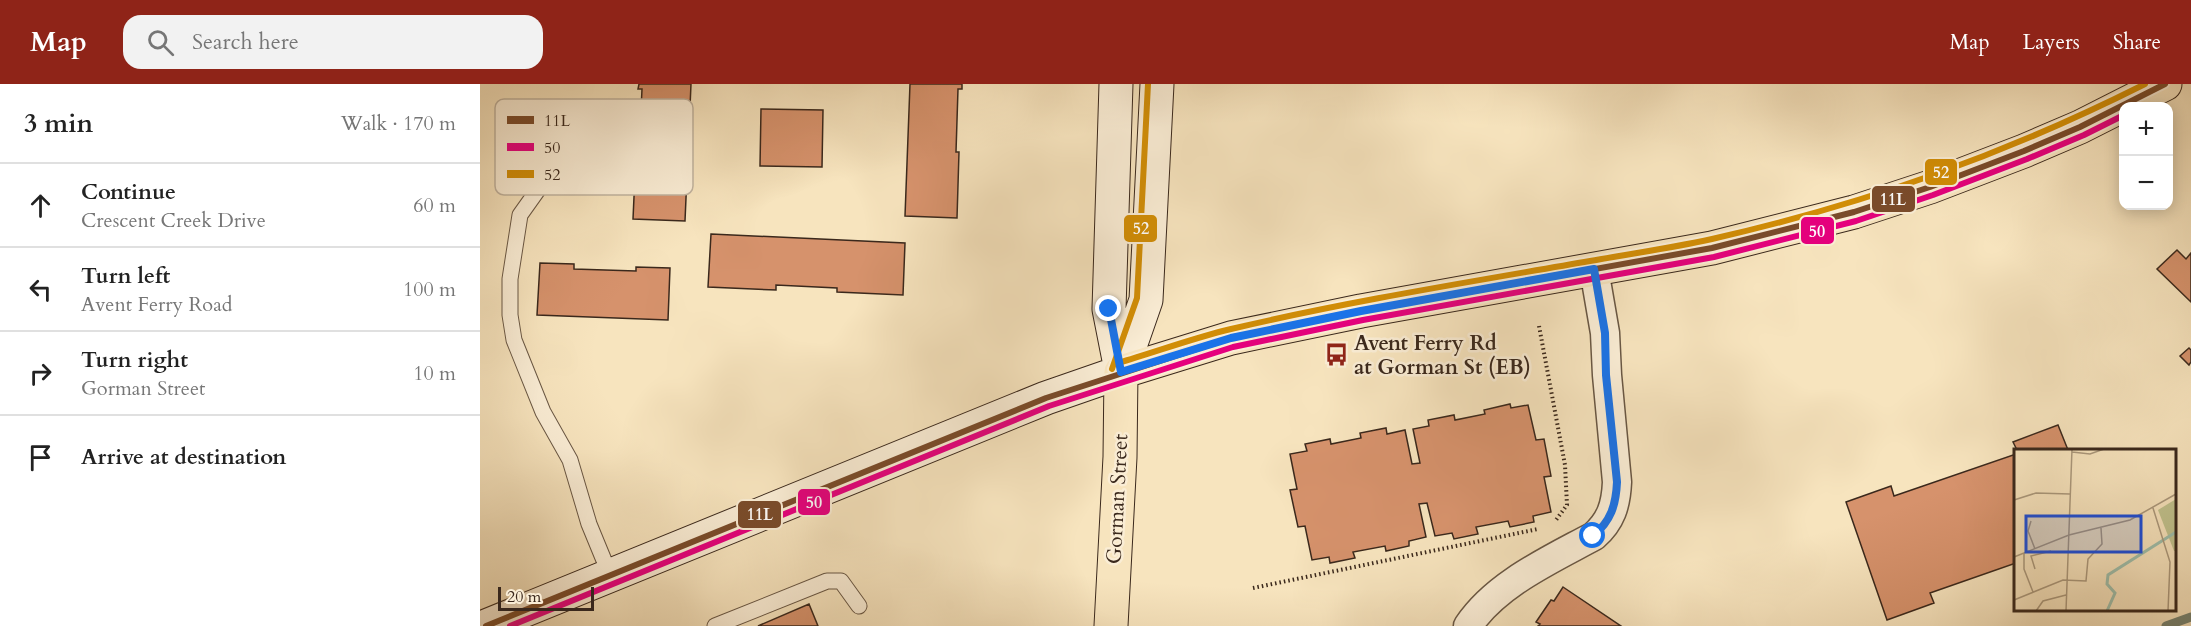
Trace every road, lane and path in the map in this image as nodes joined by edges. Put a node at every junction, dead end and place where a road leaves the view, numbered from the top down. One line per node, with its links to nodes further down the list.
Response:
1 (1116, 84): 7 (main road, Gorman Street)
2 (1157, 84): 7 (main road, Gorman Street)
3 (2165, 84): 5 (main road)
4 (534, 195): 8 (lane)
5 (1594, 269): 7 (main road); 14 (street)
6 (1539, 326): 9 (path)
7 (1121, 372): 8 (main road); 13 (main road, Gorman Street)
8 (610, 575): 11 (main road)
9 (1253, 588)
10 (859, 606): 12 (lane)
11 (486, 626)
12 (715, 626)
13 (1111, 626)
14 (1468, 626)

